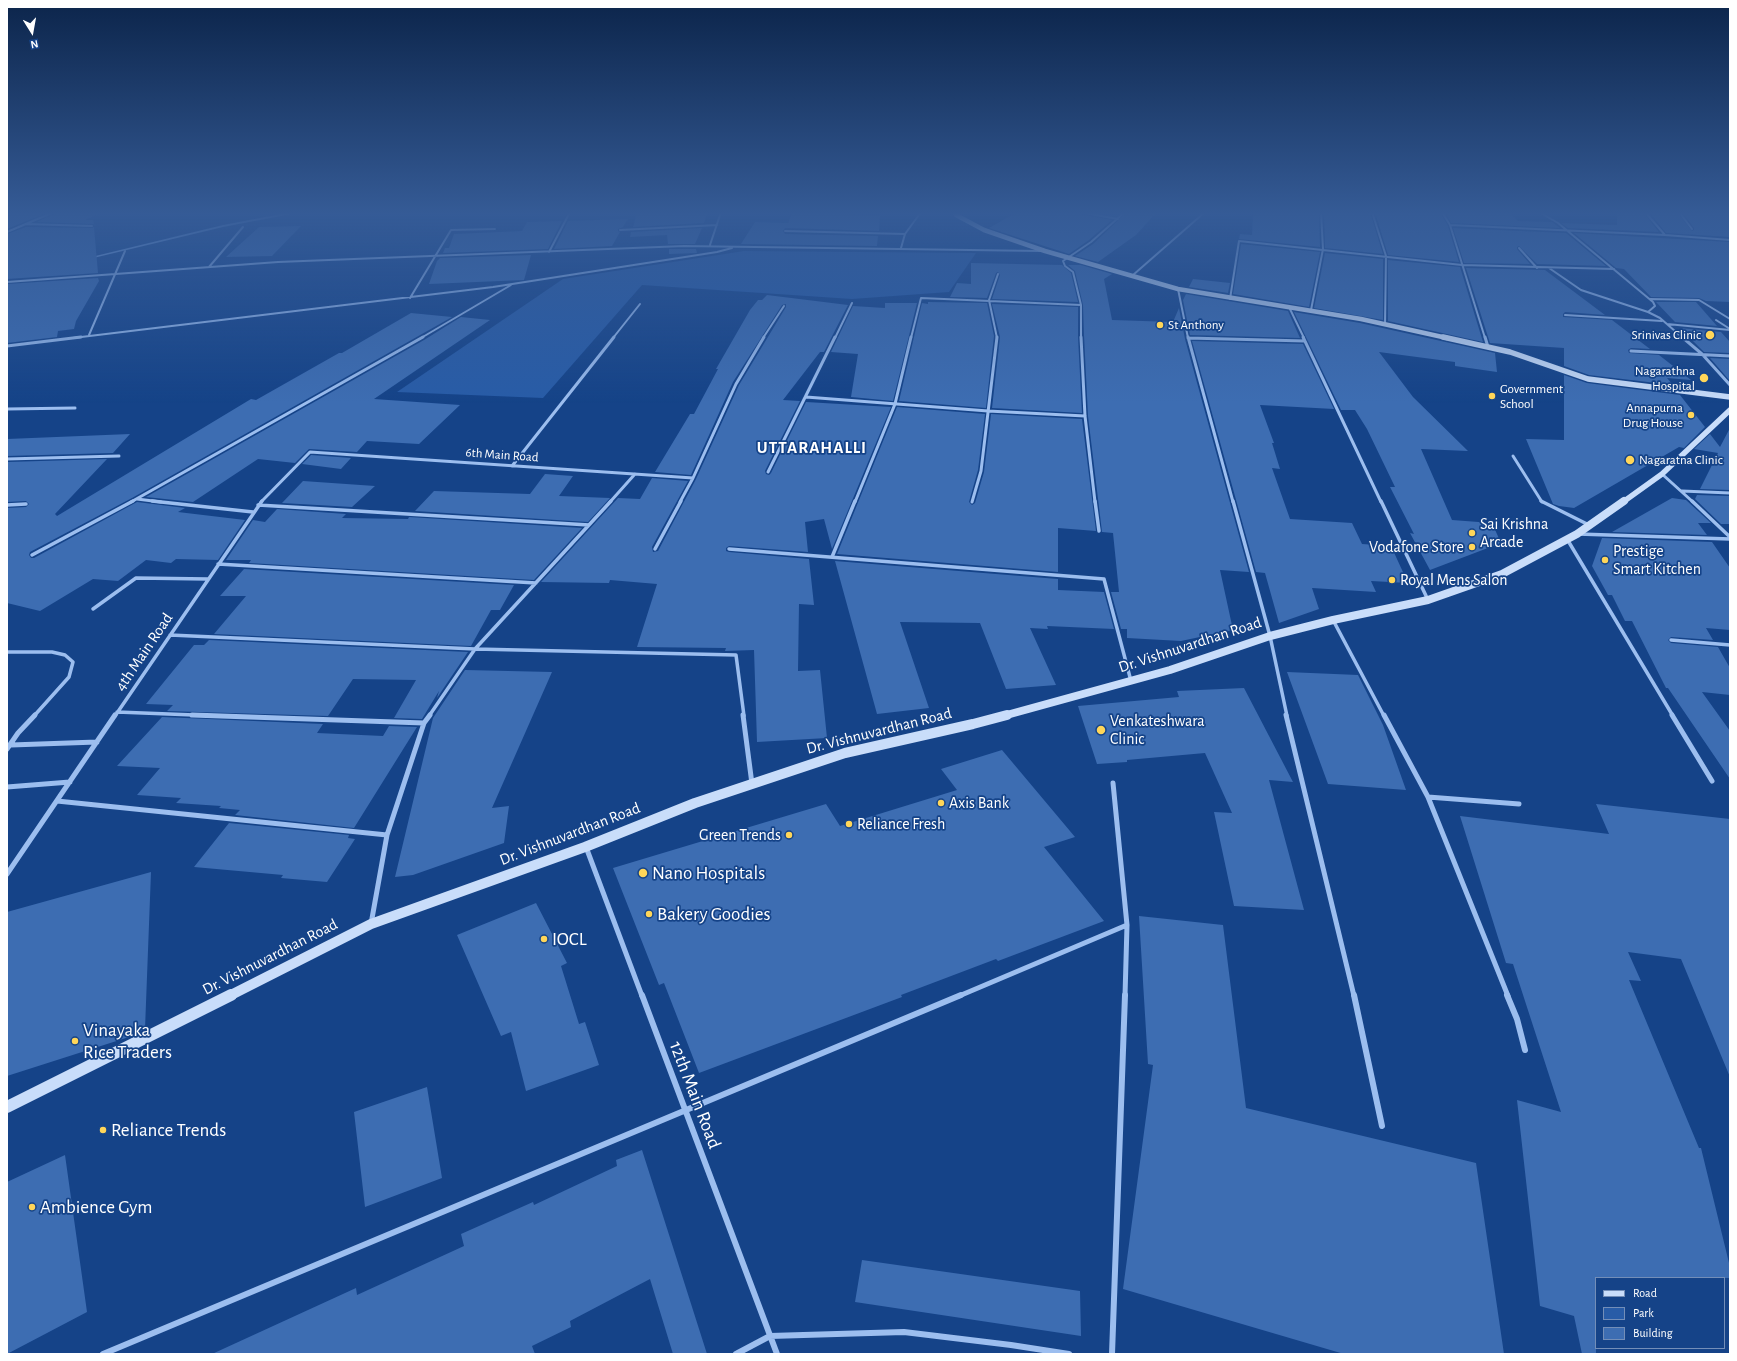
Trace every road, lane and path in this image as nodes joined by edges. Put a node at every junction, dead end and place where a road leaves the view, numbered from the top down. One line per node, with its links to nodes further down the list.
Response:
1 (114, 275): 34 (street)
2 (106, 276): 14 (street)
3 (424, 276): 17 (street)
4 (566, 276): 15 (street)
5 (998, 276): 20 (street)
6 (1074, 276): 23 (street)
7 (1135, 276): 16 (main road)
8 (1234, 276): 18 (street)
9 (1318, 276): 26 (street)
10 (1386, 276): 32 (street)
11 (1465, 276): 38 (street)
12 (1559, 276): 27 (street)
13 (1622, 276): 19 (street)
14 (7, 282)
15 (512, 284): 17 (street); 62 (street)
16 (1178, 289): 18 (main road); 35 (street)
17 (410, 298): 34 (street)
18 (1230, 299): 25 (main road)
19 (1649, 299): 27 (street); 29 (street)
20 (990, 300): 23 (street); 45 (street); 49 (street)
21 (852, 303): 43 (street)
22 (640, 304): 55 (street)
23 (1081, 305): 50 (street)
24 (784, 306): 59 (street)
25 (1289, 307): 26 (main road); 36 (street)
26 (1311, 310): 32 (main road)
27 (1648, 312): 30 (street)
28 (1565, 315): 30 (street)
29 (1730, 320): 33 (street)
30 (1662, 321): 31 (street)
31 (1666, 324): 33 (street); 40 (street)
32 (1385, 325): 38 (main road)
33 (1730, 329)
34 (89, 335): 37 (street)
35 (1188, 338): 36 (street); 85 (street)
36 (1305, 341): 81 (street)
37 (7, 346)
38 (1488, 347): 44 (main road)
39 (1630, 351): 40 (street)
40 (1702, 354): 41 (street); 42 (street)
41 (1730, 356)
42 (1730, 385)
43 (806, 397): 45 (street); 56 (street)
44 (1730, 397)
45 (895, 404): 49 (street); 77 (street)
46 (75, 408): 47 (street)
47 (7, 409)
48 (1730, 410): 58 (main road, Dr. Vishnuvardhan Road)
49 (988, 411): 50 (street); 63 (street)
50 (1085, 416): 70 (street)
51 (310, 452): 55 (street, 6th Main Road); 66 (street, 4th Main Road)
52 (119, 456): 54 (street)
53 (1513, 456): 69 (street)
54 (7, 459)
55 (512, 466): 57 (street, 6th Main Road)
56 (768, 472)
57 (635, 474): 59 (street, 6th Main Road); 68 (street)
58 (1662, 474): 60 (street); 69 (main road, Dr. Vishnuvardhan Road)
59 (693, 478): 75 (street)
60 (1682, 491): 61 (street); 72 (street)
61 (1730, 493)
62 (136, 499): 67 (street); 76 (street)
63 (972, 502)
64 (26, 504): 65 (street)
65 (7, 505)
66 (258, 505): 67 (street, 4th Main Road); 68 (street)
67 (254, 512): 78 (street, 4th Main Road)
68 (589, 524): 80 (street)
69 (1589, 525): 71 (main road, Dr. Vishnuvardhan Road)
70 (1099, 531)
71 (1577, 534): 72 (street); 73 (main road, Dr. Vishnuvardhan Road)
72 (1730, 538)
73 (1567, 539): 81 (main road, Dr. Vishnuvardhan Road); 96 (street)
74 (729, 548): 77 (street)
75 (655, 549)
76 (32, 555)
77 (832, 557): 90 (street)
78 (218, 564): 79 (street, 4th Main Road); 80 (street)
79 (208, 579): 82 (street); 84 (street, 4th Main Road)
80 (536, 583): 88 (street)
81 (1428, 600): 83 (main road, Dr. Vishnuvardhan Road)
82 (93, 609)
83 (1333, 620): 85 (main road, Dr. Vishnuvardhan Road); 101 (street)
84 (170, 634): 88 (street); 91 (street, 4th Main Road)
85 (1270, 636): 90 (main road, Dr. Vishnuvardhan Road); 112 (street)
86 (1671, 640): 87 (street)
87 (1730, 645)
88 (475, 648): 92 (street); 99 (street)
89 (7, 652): 94 (street)
90 (1131, 681): 99 (main road, Dr. Vishnuvardhan Road)
91 (117, 712): 92 (street); 93 (street, 4th Main Road)
92 (424, 723): 104 (street)
93 (97, 742): 94 (street); 97 (street, 4th Main Road)
94 (11, 745): 95 (street)
95 (7, 749)
96 (1712, 781)
97 (70, 782): 100 (street); 102 (street, 4th Main Road)
98 (1114, 783): 108 (street)
99 (752, 784): 105 (main road, Dr. Vishnuvardhan Road)
100 (7, 787)
101 (1428, 797): 103 (street); 109 (street)
102 (57, 801): 104 (street); 106 (street, 4th Main Road)
103 (1519, 804)
104 (387, 835): 107 (street)
105 (585, 847): 107 (main road, Dr. Vishnuvardhan Road); 111 (street, 12th Main Road)
106 (7, 874)
107 (371, 924): 110 (main road, Dr. Vishnuvardhan Road)
108 (1127, 925): 111 (street); 118 (street)
109 (1525, 1050)
110 (7, 1107)
111 (685, 1111): 113 (street, 12th Main Road); 114 (street)
112 (1382, 1126)
113 (770, 1336): 115 (street); 116 (street, 12th Main Road); 117 (street)
114 (103, 1354)
115 (736, 1354)
116 (777, 1354)
117 (1069, 1354)
118 (1112, 1354)

